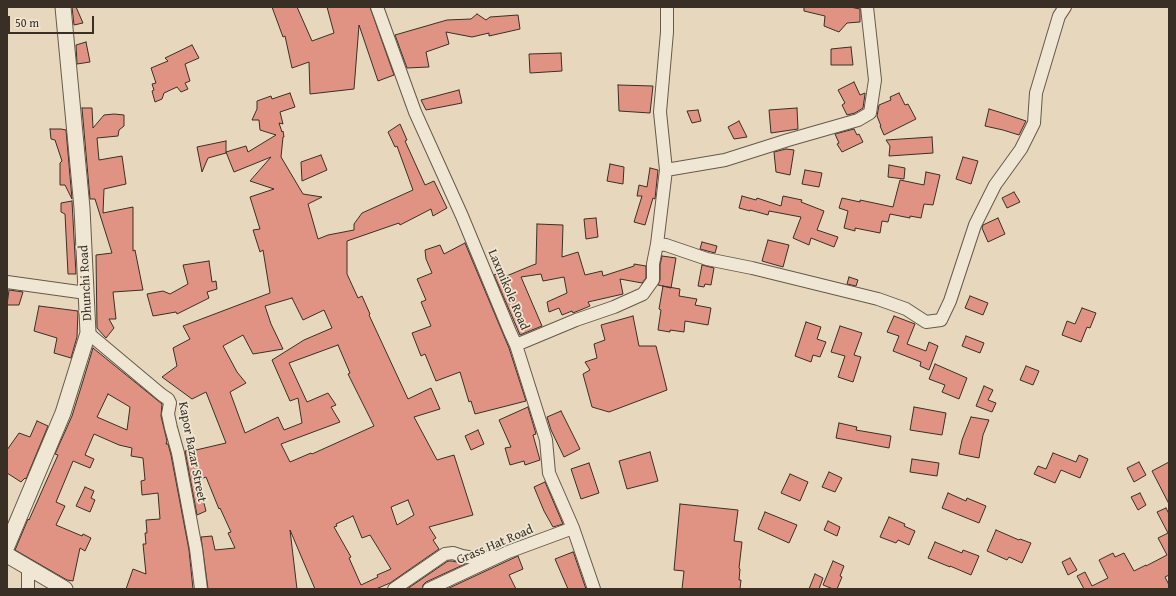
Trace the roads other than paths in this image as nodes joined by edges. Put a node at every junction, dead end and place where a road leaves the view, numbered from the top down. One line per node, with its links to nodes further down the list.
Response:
1 (63, 7): 9 (street, Dhunchi Road)
2 (377, 7): 11 (street, Laxmikole Road)
3 (667, 7): 6 (street)
4 (867, 7): 6 (street)
5 (1065, 7): 7 (street)
6 (666, 170): 7 (street)
7 (657, 244): 11 (street)
8 (7, 282): 9 (street)
9 (86, 294): 10 (street, Dhunchi Road)
10 (88, 333): 13 (street, Dhunchi Road); 20 (street, Kapor Bazar Street)
11 (516, 345): 12 (street, Laxmikole Road)
12 (573, 528): 14 (street, Grass Hat Road); 22 (street, Laxmikole Road)
13 (7, 546)
14 (508, 552): 17 (street); 21 (street, Grass Hat Road)
15 (7, 555): 16 (street)
16 (28, 567): 18 (street); 19 (street)
17 (399, 588)
18 (28, 589)
19 (65, 589)
20 (201, 589)
21 (429, 589)
22 (594, 589)

